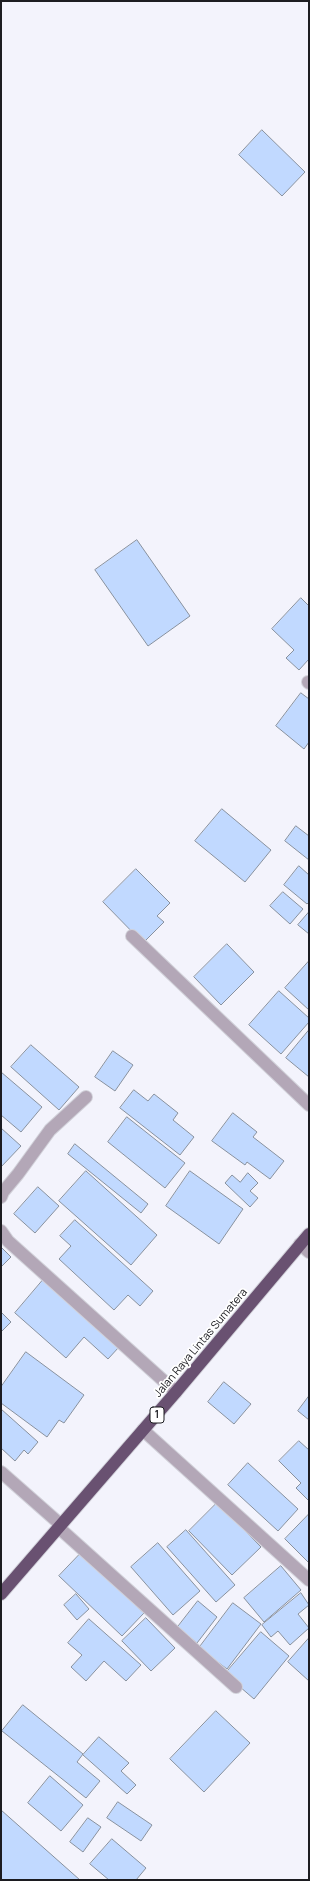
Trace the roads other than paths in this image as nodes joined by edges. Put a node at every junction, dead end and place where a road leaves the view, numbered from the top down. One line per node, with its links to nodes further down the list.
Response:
1 (132, 936): 3 (street)
2 (86, 1097): 4 (street)
3 (309, 1105)
4 (1, 1197)
5 (1, 1230): 8 (street)
6 (309, 1234): 7 (highway, Jalan Raya Lintas Sumatera / 1)
7 (305, 1248): 8 (highway, Jalan Raya Lintas Sumatera / 1)
8 (176, 1392): 9 (highway, Jalan Raya Lintas Sumatera / 1)
9 (143, 1430): 11 (highway, Jalan Raya Lintas Sumatera / 1); 12 (street)
10 (1, 1472): 11 (street)
11 (59, 1525): 13 (highway, Jalan Raya Lintas Sumatera / 1); 14 (street)
12 (309, 1580)
13 (1, 1594)
14 (236, 1686)

